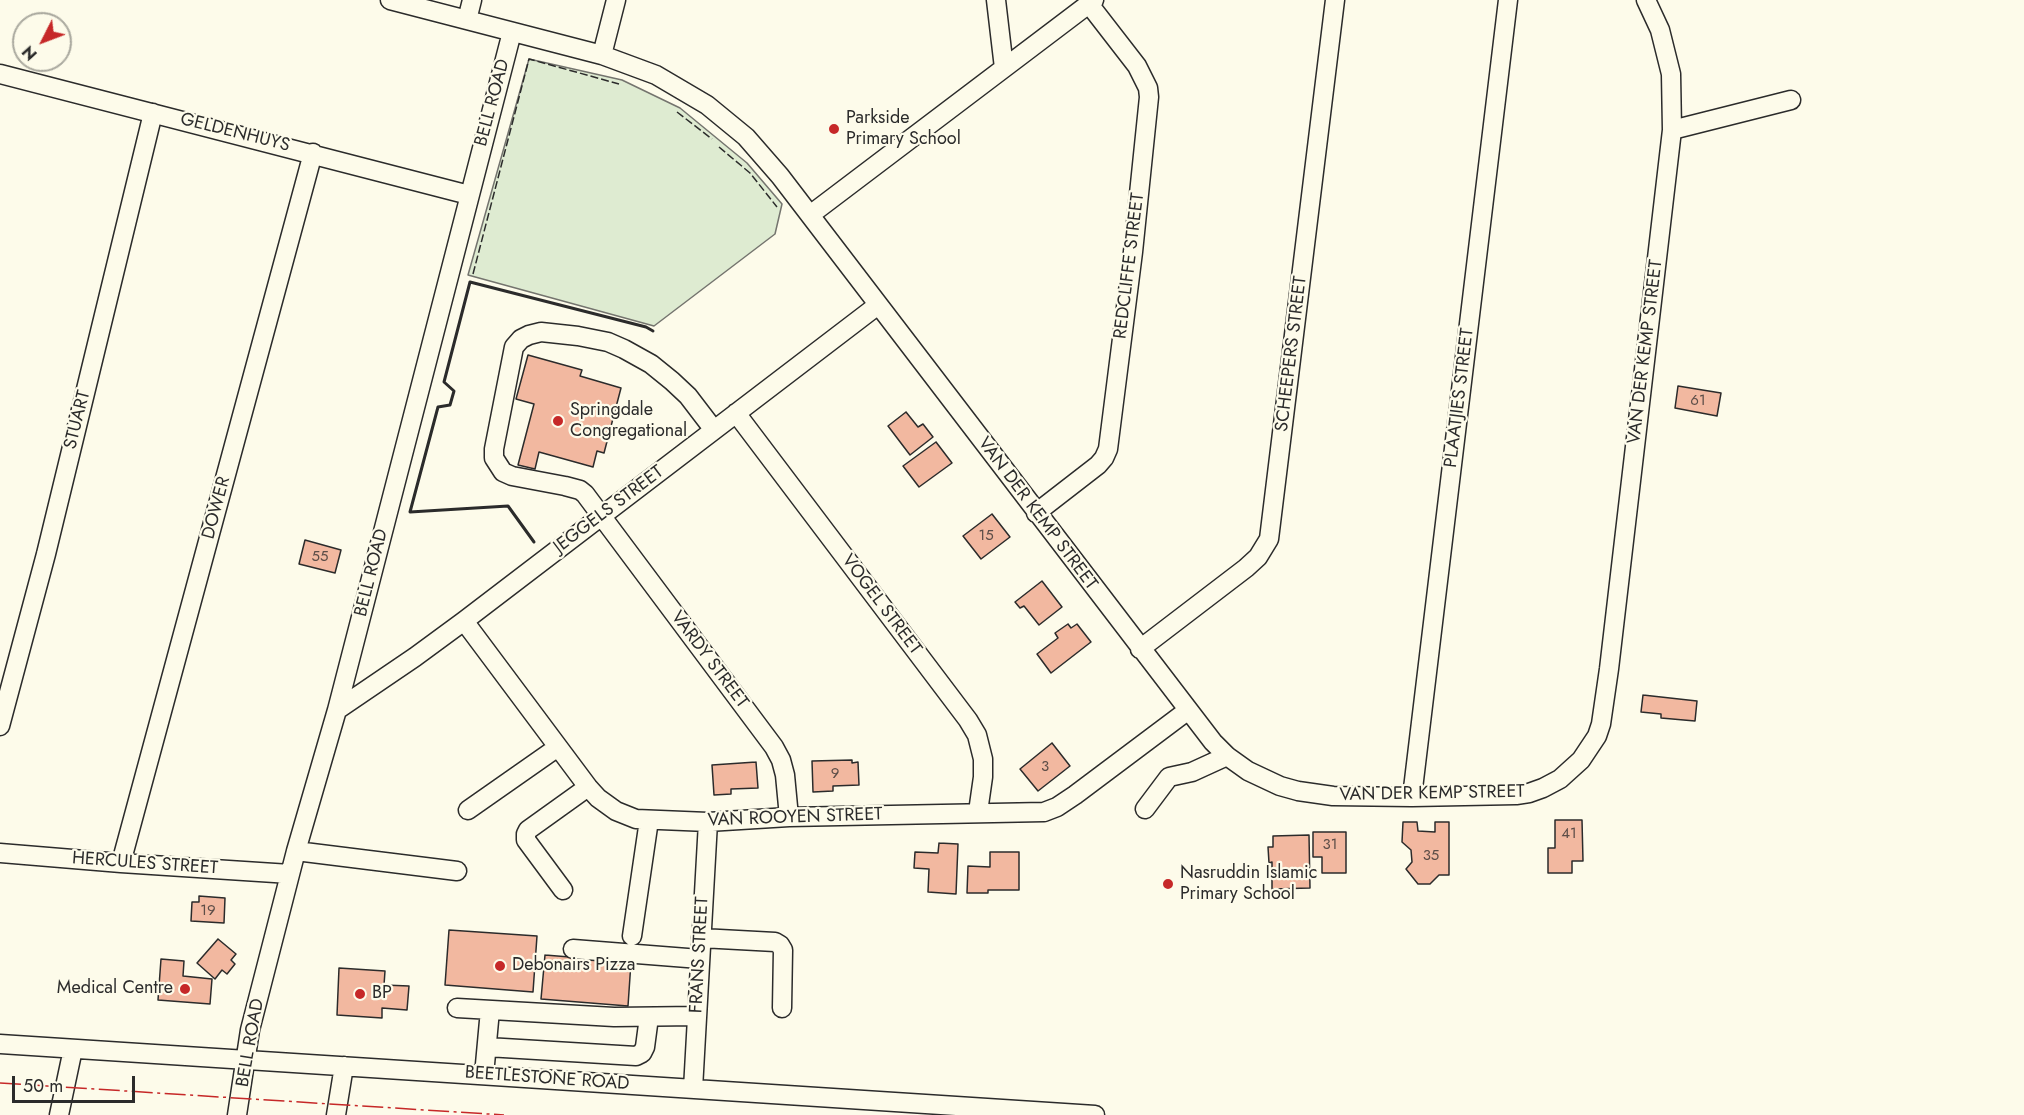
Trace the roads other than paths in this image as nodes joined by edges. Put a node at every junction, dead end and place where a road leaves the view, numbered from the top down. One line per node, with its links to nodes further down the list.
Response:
1 (390, 0): 9 (street, VAN DER KEMP STREET)
2 (472, 0): 9 (street)
3 (616, 0): 11 (street)
4 (996, 0): 12 (street)
5 (1335, 0): 26 (street, SCHEEPERS STREET)
6 (1508, 0): 33 (street, PLAATJIES STREET)
7 (1646, 0): 16 (street, VAN DER KEMP STREET)
8 (1092, 2): 12 (street); 23 (street, REDCLIFFE STREET)
9 (467, 20): 10 (street, VAN DER KEMP STREET)
10 (512, 32): 11 (street, VAN DER KEMP STREET); 18 (street, BELL ROAD)
11 (602, 55): 19 (street, VAN DER KEMP STREET)
12 (1004, 68): 19 (street)
13 (0, 74): 15 (street, GELDENHUYS)
14 (1791, 100): 16 (street)
15 (153, 113): 17 (street, GELDENHUYS); 29 (street, STUART)
16 (1672, 130): 33 (street, VAN DER KEMP STREET)
17 (313, 153): 18 (street, GELDENHUYS); 42 (street, DOWER)
18 (469, 195): 27 (street, BELL ROAD)
19 (810, 215): 20 (street, VAN DER KEMP STREET)
20 (878, 305): 21 (street, JEGGELS STREET); 23 (street, VAN DER KEMP STREET)
21 (736, 413): 22 (street, JEGGELS STREET); 36 (street, VOGEL STREET)
22 (714, 430): 24 (street, JEGGELS STREET); 24 (street, VARDY STREET)
23 (1036, 513): 26 (street, VAN DER KEMP STREET)
24 (601, 516): 25 (street, JEGGELS STREET); 37 (street, VARDY STREET)
25 (464, 621): 27 (street, JEGGELS STREET); 30 (street, VAN ROOYEN STREET)
26 (1140, 648): 28 (street, VAN DER KEMP STREET)
27 (337, 710): 40 (street, BELL ROAD)
28 (1187, 711): 31 (street, VAN DER KEMP STREET); 36 (street, VAN ROOYEN STREET)
29 (0, 726)
30 (558, 747): 32 (street, VAN ROOYEN STREET); 35 (street)
31 (1227, 756): 33 (street, VAN DER KEMP STREET); 34 (street)
32 (588, 787): 38 (street, VAN ROOYEN STREET); 45 (street)
33 (1412, 796)
34 (1145, 809)
35 (468, 810)
36 (978, 812): 37 (street, VAN ROOYEN STREET)
37 (789, 817): 39 (street, VAN ROOYEN STREET)
38 (649, 820): 39 (street, VAN ROOYEN STREET); 46 (street)
39 (708, 822): 47 (street, FRANS STREET)
40 (296, 851): 43 (street); 44 (street, BELL ROAD)
41 (0, 853): 42 (street, HERCULES STREET)
42 (121, 863): 44 (street, HERCULES STREET)
43 (457, 871)
44 (290, 874): 58 (street, BELL ROAD)
45 (563, 890)
46 (632, 936)
47 (701, 938): 49 (street, FRANS STREET); 51 (street)
48 (573, 949): 49 (street)
49 (700, 959): 53 (street, FRANS STREET)
50 (457, 1008): 52 (street)
51 (782, 1008)
52 (490, 1010): 54 (street); 56 (street)
53 (697, 1016): 54 (street); 61 (street, FRANS STREET)
54 (649, 1017): 56 (street)
55 (0, 1044): 57 (street, BEETLESTONE ROAD)
56 (487, 1047): 60 (street)
57 (73, 1049): 58 (street, BEETLESTONE ROAD); 63 (street)
58 (246, 1060): 59 (street, BEETLESTONE ROAD); 64 (street, BELL ROAD)
59 (344, 1066): 60 (street, BEETLESTONE ROAD); 65 (street)
60 (484, 1075): 61 (street, BEETLESTONE ROAD)
61 (693, 1089): 62 (street, BEETLESTONE ROAD)
62 (1023, 1113): 66 (street, BEETLESTONE ROAD)
63 (59, 1115)
64 (237, 1115)
65 (336, 1115)
66 (1095, 1115)

